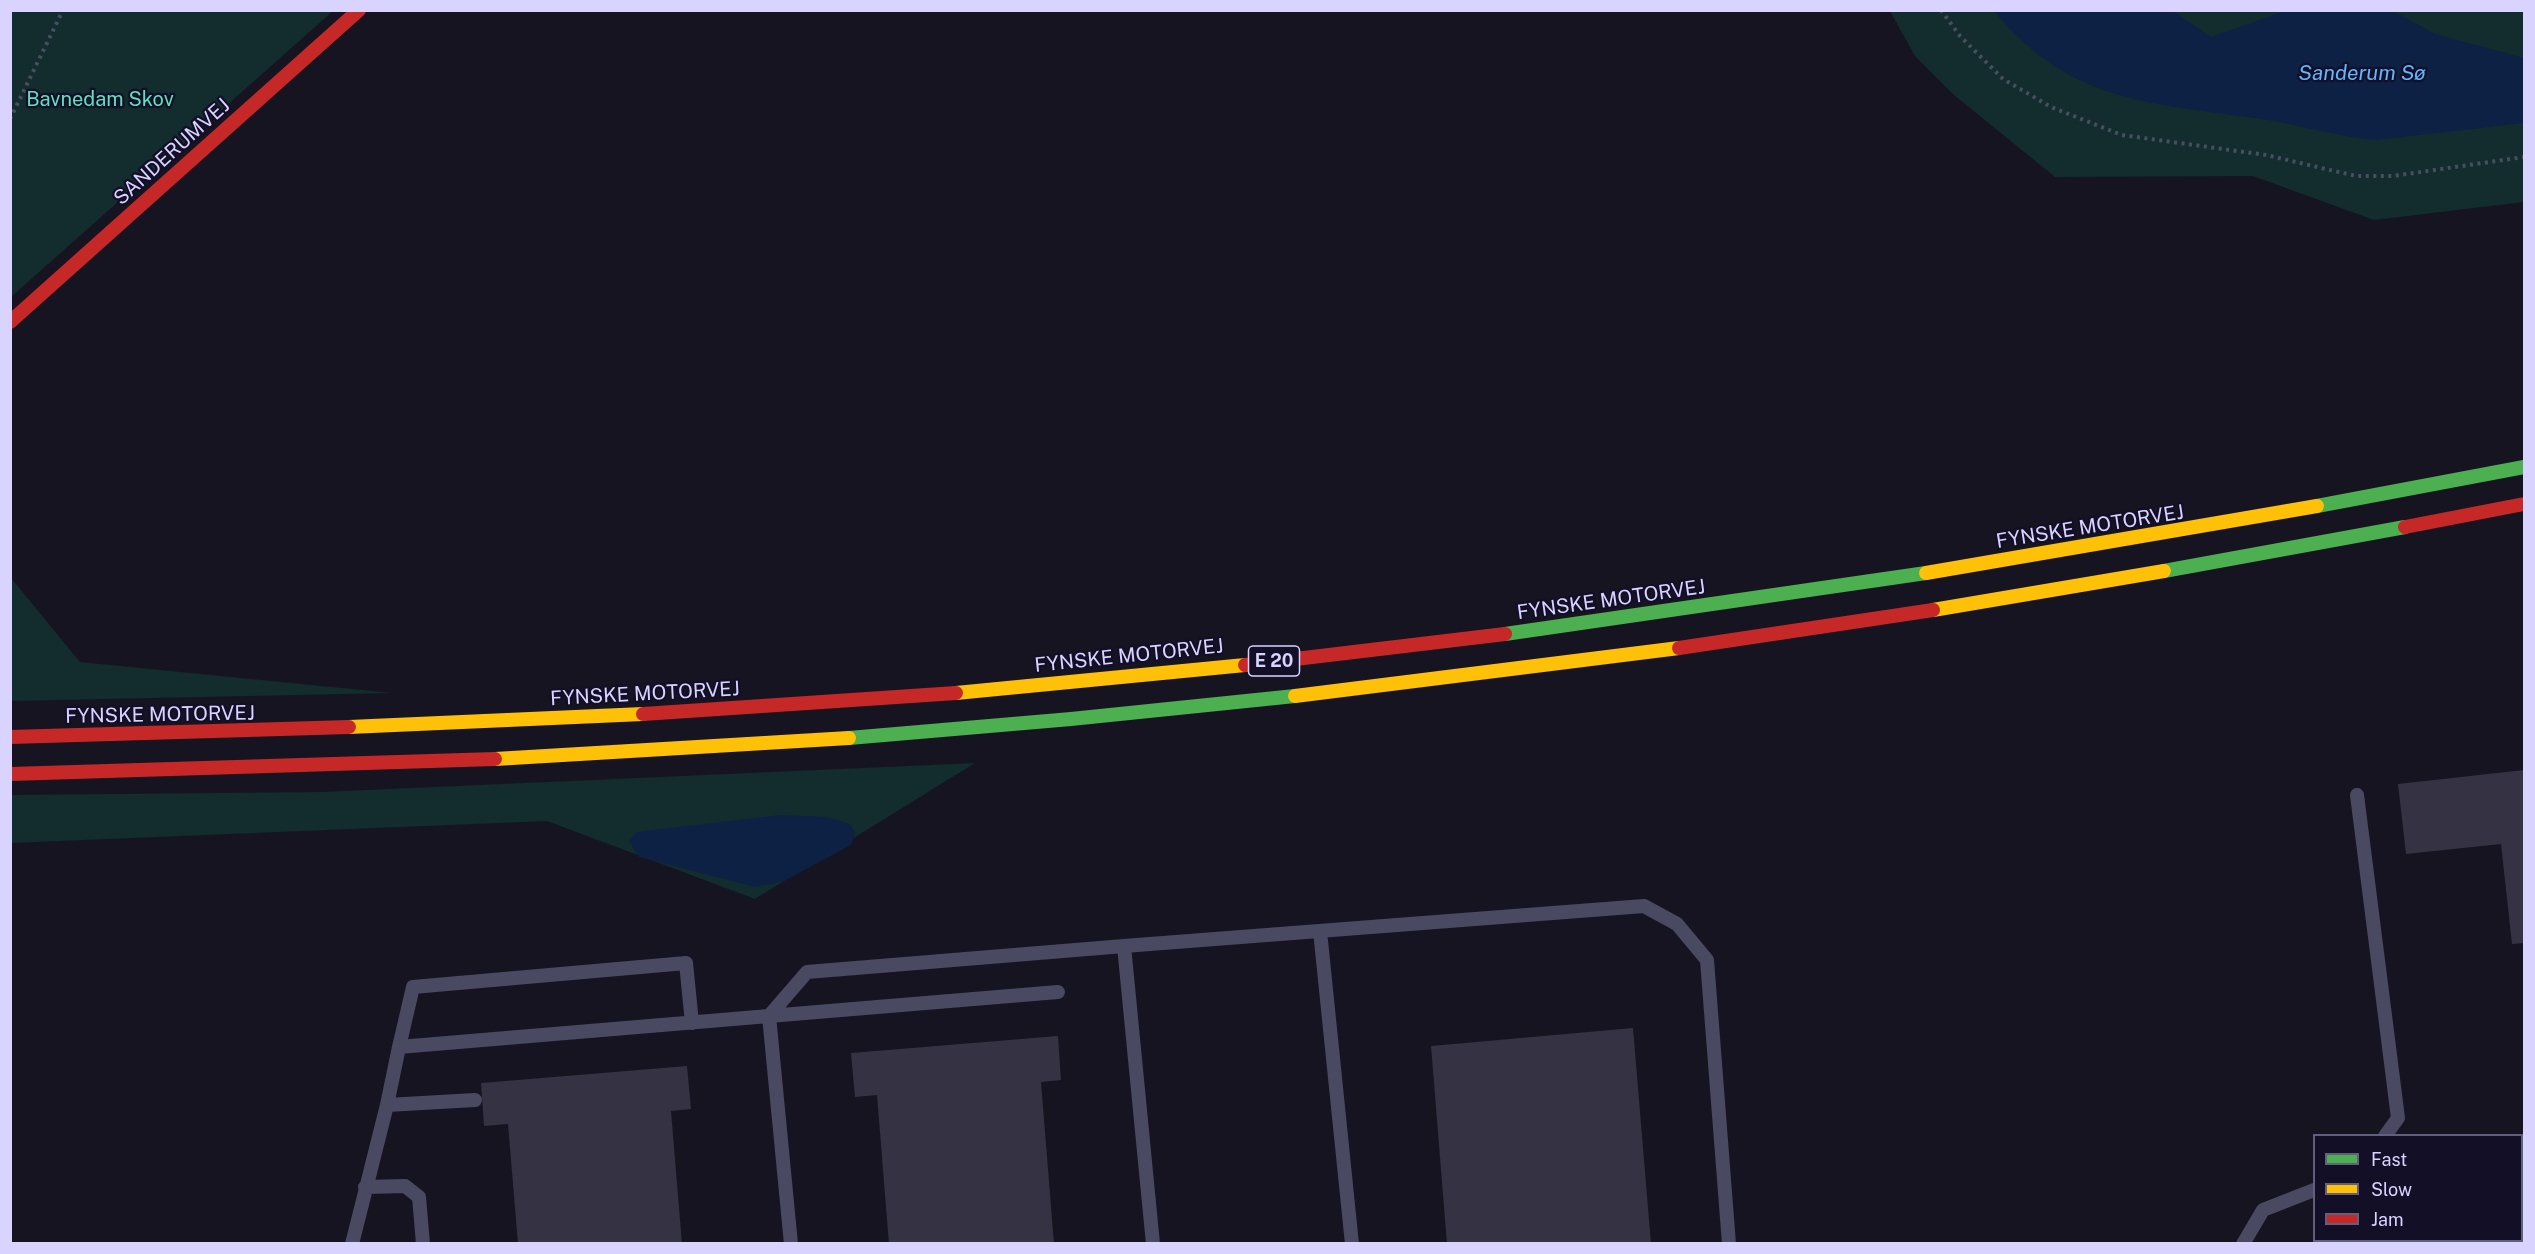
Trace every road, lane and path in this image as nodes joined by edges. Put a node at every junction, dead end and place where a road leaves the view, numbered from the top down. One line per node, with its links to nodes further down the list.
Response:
1 (63, 10): 4 (path)
2 (359, 10): 6 (main road, SANDERUMVEJ)
3 (1941, 10): 5 (path)
4 (10, 119)
5 (2524, 157)
6 (10, 322)
7 (2524, 467): 9 (main road, FYNSKE MOTORVEJ / E 20)
8 (2524, 504): 10 (main road, E 20)
9 (10, 737)
10 (10, 774)
11 (2357, 795): 20 (lane)
12 (1320, 931): 13 (lane); 27 (lane); 28 (lane)
13 (1124, 946): 15 (lane); 26 (lane)
14 (1058, 992): 15 (lane)
15 (769, 1016): 16 (lane); 25 (lane)
16 (692, 1023): 17 (lane); 17 (lane)
17 (399, 1047): 19 (lane)
18 (475, 1100): 19 (lane)
19 (387, 1105): 21 (lane)
20 (2386, 1134)
21 (365, 1187): 23 (lane); 24 (lane)
22 (2313, 1190): 29 (lane)
23 (352, 1244)
24 (423, 1244)
25 (791, 1244)
26 (1153, 1244)
27 (1353, 1244)
28 (1729, 1244)
29 (2243, 1244)

